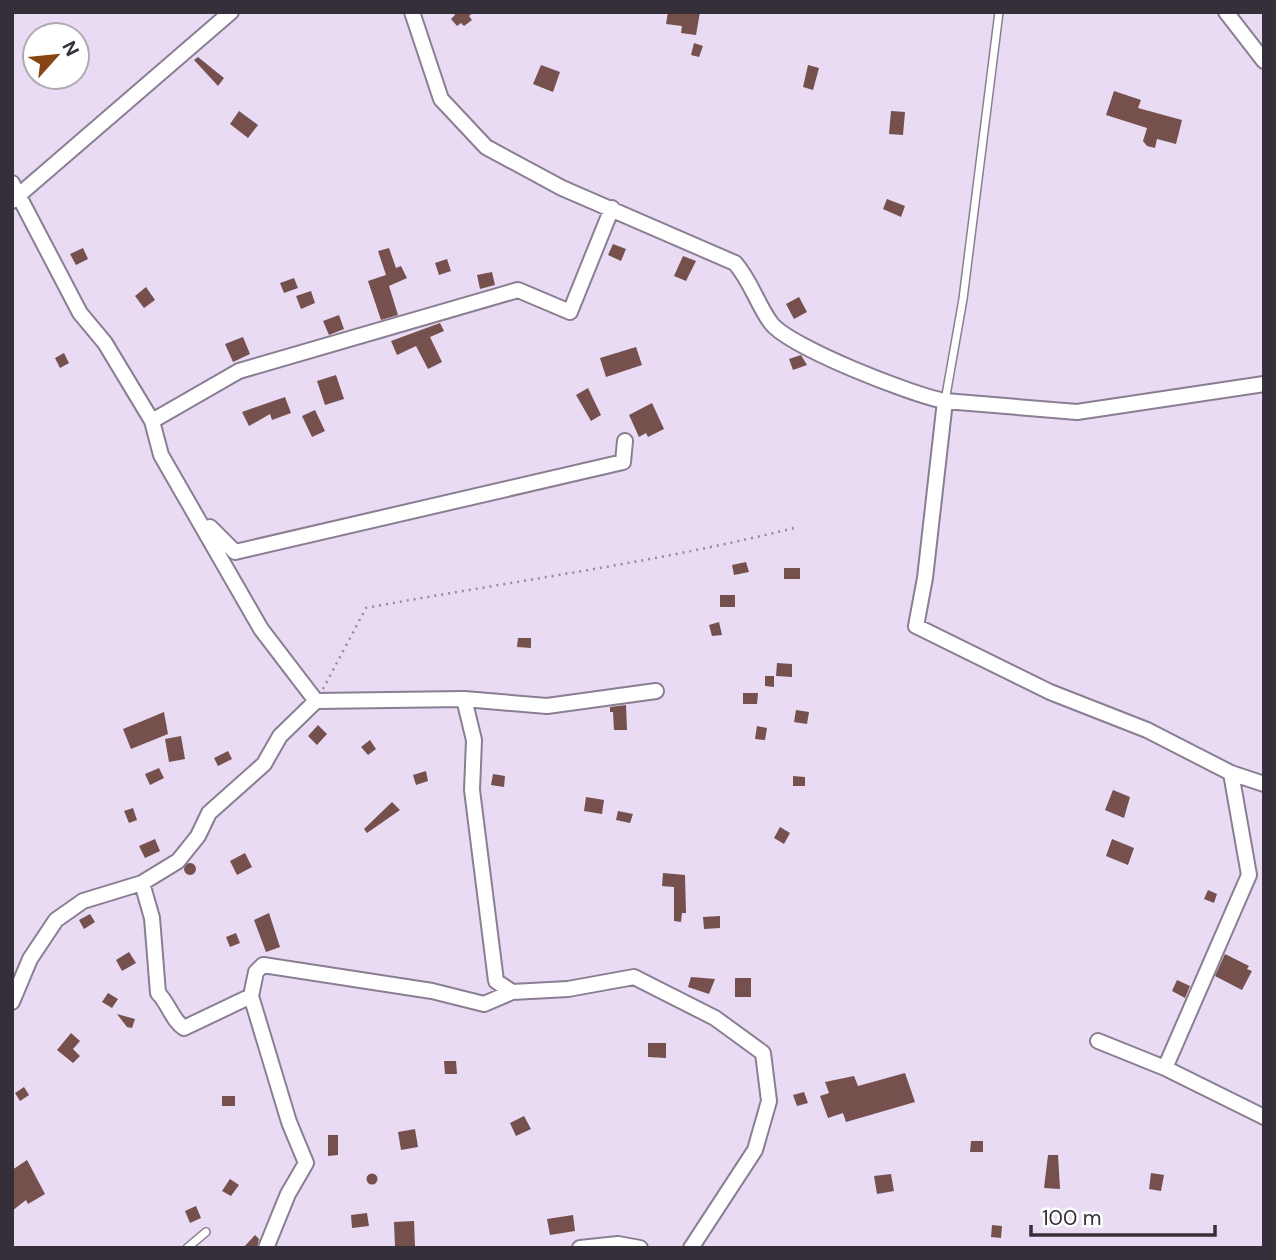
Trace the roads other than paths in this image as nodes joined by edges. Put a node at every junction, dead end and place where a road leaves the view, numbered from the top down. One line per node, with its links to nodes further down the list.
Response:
1 (231, 12): 6 (street)
2 (412, 12): 7 (street)
3 (999, 12): 9 (lane)
4 (1226, 12): 5 (street)
5 (1264, 61)
6 (14, 194): 10 (street)
7 (612, 208): 9 (street); 10 (street)
8 (1264, 384): 9 (street)
9 (945, 401): 16 (street)
10 (152, 421): 12 (street)
11 (625, 440): 12 (street)
12 (196, 513): 15 (street)
13 (656, 691): 14 (street)
14 (464, 699): 15 (street); 19 (street)
15 (316, 701): 18 (street)
16 (1231, 773): 17 (street); 23 (street)
17 (1264, 784)
18 (142, 883): 20 (street); 21 (street)
19 (512, 992): 20 (street); 30 (street)
20 (251, 996): 27 (street)
21 (12, 1002)
22 (1098, 1041): 23 (street)
23 (1165, 1068): 24 (street)
24 (1264, 1117)
25 (206, 1232): 26 (lane)
26 (187, 1248)
27 (266, 1248)
28 (580, 1248): 29 (street)
29 (640, 1248)
30 (691, 1248)

